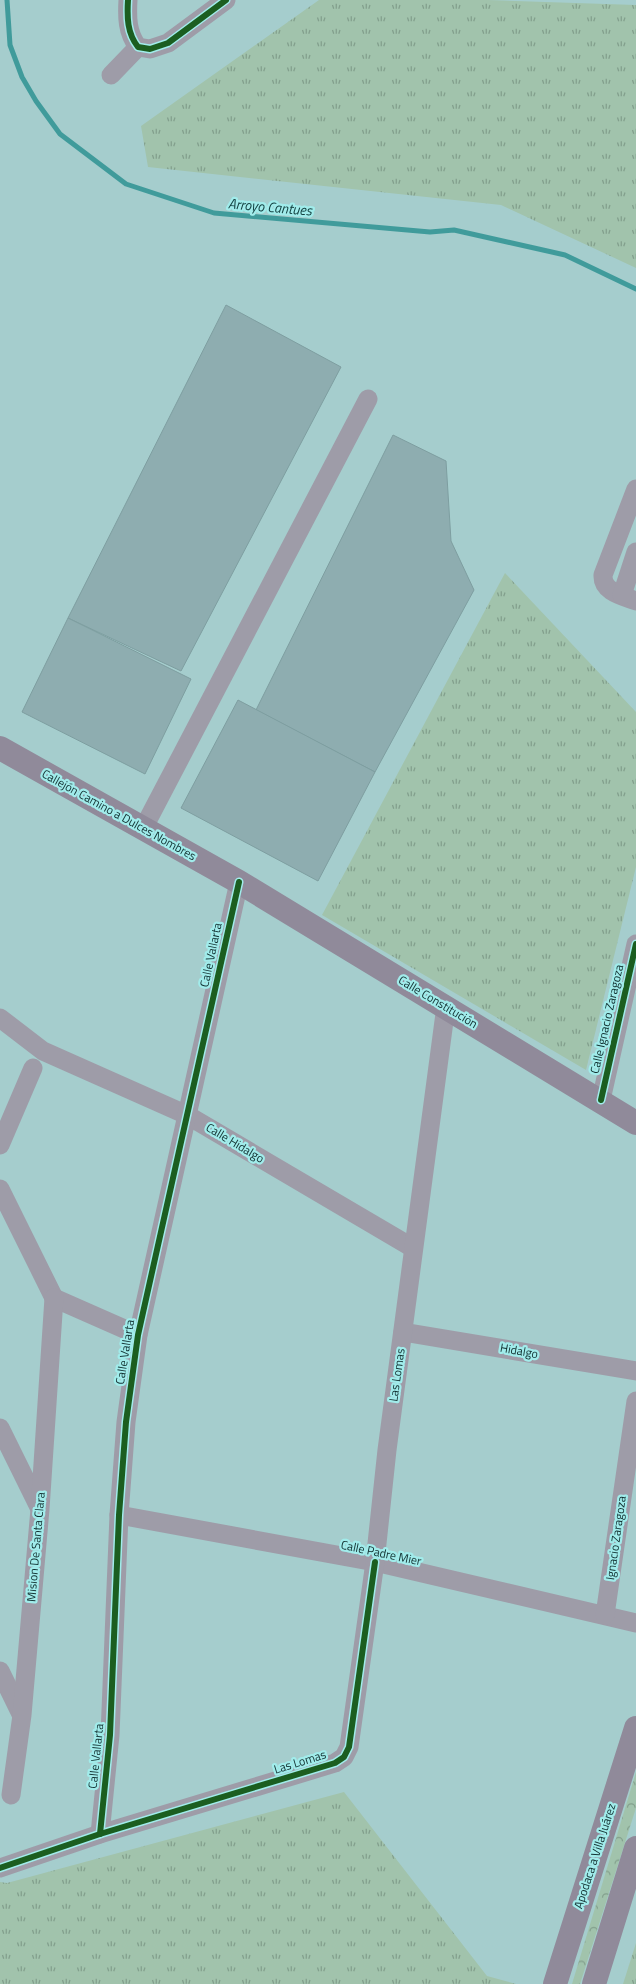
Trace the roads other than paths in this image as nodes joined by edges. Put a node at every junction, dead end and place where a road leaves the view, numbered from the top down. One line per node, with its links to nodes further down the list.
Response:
1 (128, 0): 3 (street)
2 (226, 0): 3 (street)
3 (138, 47): 4 (street)
4 (111, 75)
5 (368, 399): 10 (street)
6 (636, 489): 8 (street)
7 (636, 552): 8 (street)
8 (629, 598)
9 (0, 748): 10 (main road, Callejón Camino a Dulces Nombres)
10 (144, 829): 11 (main road, Callejón Camino a Dulces Nombres)
11 (239, 882): 13 (main road, Calle Constitución); 17 (street, Calle Vallarta)
12 (636, 944): 16 (street, Calle Ignacio Zaragoza)
13 (446, 1006): 16 (main road, Calle Constitución); 21 (street, Las Lomas)
14 (0, 1018): 17 (street, Calle Hidalgo)
15 (33, 1068): 19 (street)
16 (601, 1100): 18 (main road, Calle Constitución)
17 (187, 1115): 21 (street, Calle Hidalgo); 24 (street, Calle Vallarta)
18 (636, 1123)
19 (0, 1145)
20 (0, 1189): 22 (street)
21 (413, 1248): 23 (street, Las Lomas)
22 (54, 1298): 24 (street); 28 (street, Mision De Santa Clara)
23 (403, 1332): 25 (street, Hidalgo); 30 (street, Las Lomas)
24 (138, 1335): 29 (street, Calle Vallarta)
25 (636, 1371)
26 (636, 1402): 31 (street, Ignacio Zaragoza)
27 (0, 1428): 28 (street)
28 (40, 1509): 34 (street, Mision De Santa Clara)
29 (119, 1516): 30 (street, Calle Padre Mier); 38 (street, Calle Vallarta)
30 (375, 1562): 31 (street, Calle Padre Mier); 38 (street, Las Lomas)
31 (605, 1615): 32 (street, Calle Padre Mier)
32 (636, 1623)
33 (0, 1671): 34 (street)
34 (22, 1715): 36 (street, Mision De Santa Clara)
35 (636, 1728): 41 (main road, Apodaca a Villa Juárez)
36 (7, 1759): 37 (street, Mision De Santa Clara)
37 (11, 1795)
38 (100, 1834): 40 (street)
39 (636, 1848): 42 (main road)
40 (0, 1868)
41 (554, 1984)
42 (594, 1984)

